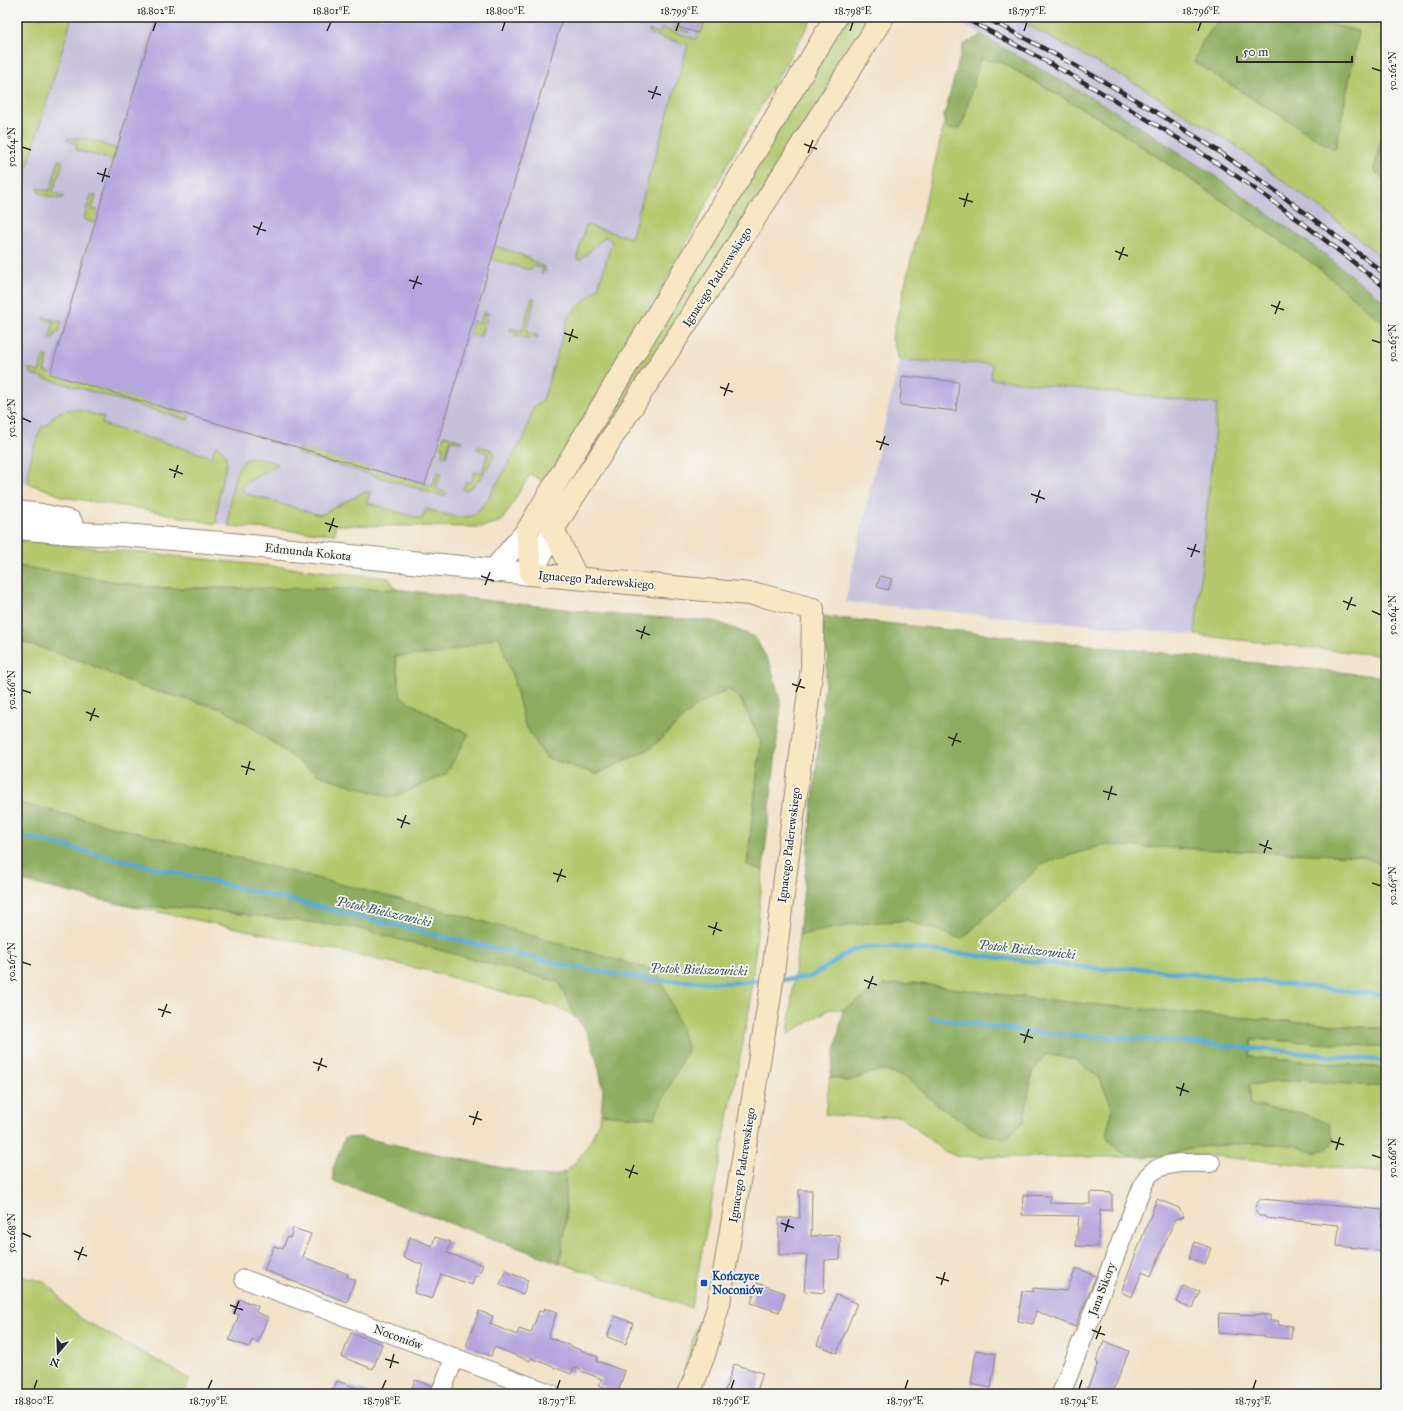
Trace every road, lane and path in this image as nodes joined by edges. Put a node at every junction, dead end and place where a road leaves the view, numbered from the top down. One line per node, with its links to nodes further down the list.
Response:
1 (836, 17): 6 (main road)
2 (882, 20): 5 (main road, Ignacego Paderewskiego)
3 (17, 512): 7 (street, Edmunda Kokota)
4 (17, 528): 7 (street, Edmunda Kokota)
5 (553, 530): 9 (street); 10 (main road)
6 (527, 531): 8 (street); 9 (main road)
7 (123, 535): 8 (street, Edmunda Kokota)
8 (493, 571): 9 (street, Ignacego Paderewskiego)
9 (531, 574): 10 (main road, Ignacego Paderewskiego)
10 (577, 578): 16 (main road, Ignacego Paderewskiego)
11 (1211, 1163): 17 (street, Jana Sikory)
12 (244, 1279): 13 (street, Noconiów)
13 (455, 1358): 14 (street); 15 (street, Noconiów)
14 (440, 1394)
15 (552, 1394)
16 (689, 1394)
17 (1061, 1394)

